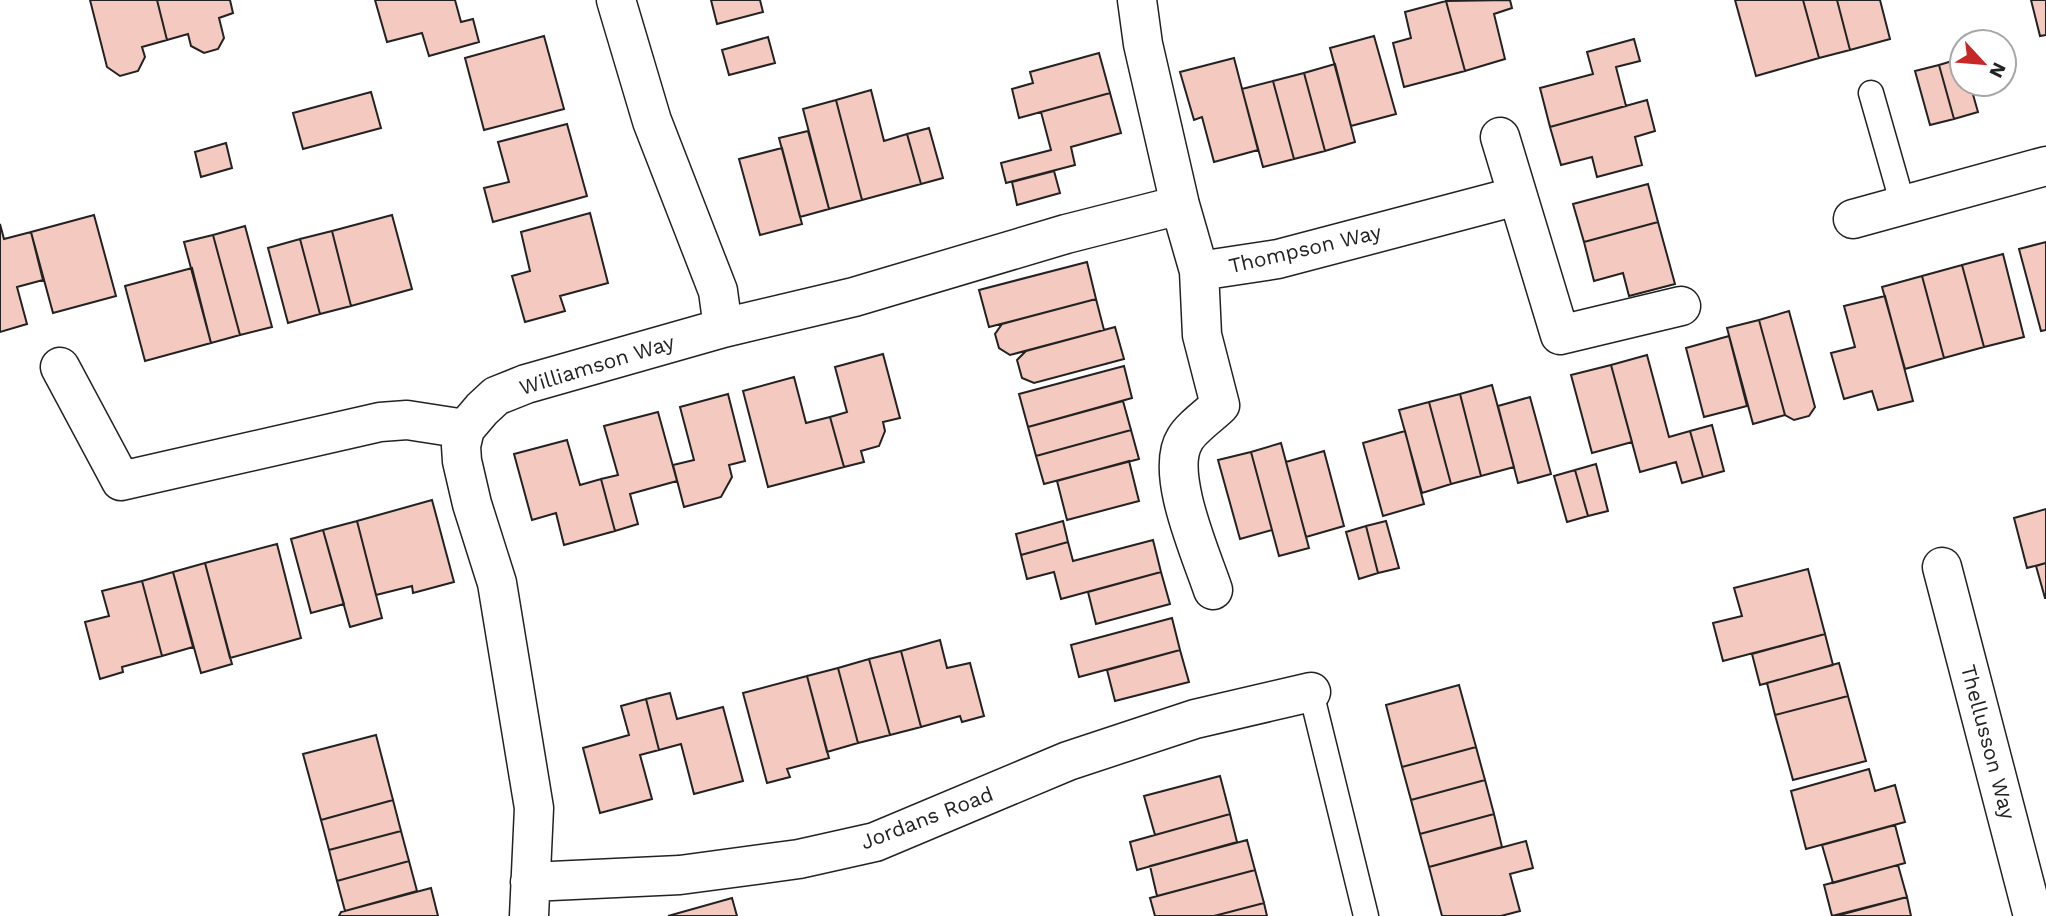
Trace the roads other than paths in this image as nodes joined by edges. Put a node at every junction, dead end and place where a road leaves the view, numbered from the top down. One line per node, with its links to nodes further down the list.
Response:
1 (616, 0): 12 (street)
2 (1137, 0): 7 (street, Thompson Way)
3 (1871, 93): 8 (lane)
4 (1500, 136): 6 (street)
5 (2046, 166): 8 (street)
6 (1517, 196): 10 (street, Thompson Way); 11 (street)
7 (1180, 205): 10 (street, Thompson Way); 12 (street, Williamson Way)
8 (1903, 205): 9 (street)
9 (1853, 219)
10 (1199, 271): 16 (street)
11 (1681, 306)
12 (723, 328): 14 (street, Williamson Way)
13 (60, 366): 14 (street)
14 (464, 429): 18 (street)
15 (1942, 567): 20 (street, Thellusson Way)
16 (1213, 590)
17 (1311, 692): 18 (street, Jordans Road); 19 (lane)
18 (529, 899)
19 (1366, 916)
20 (2033, 916)

